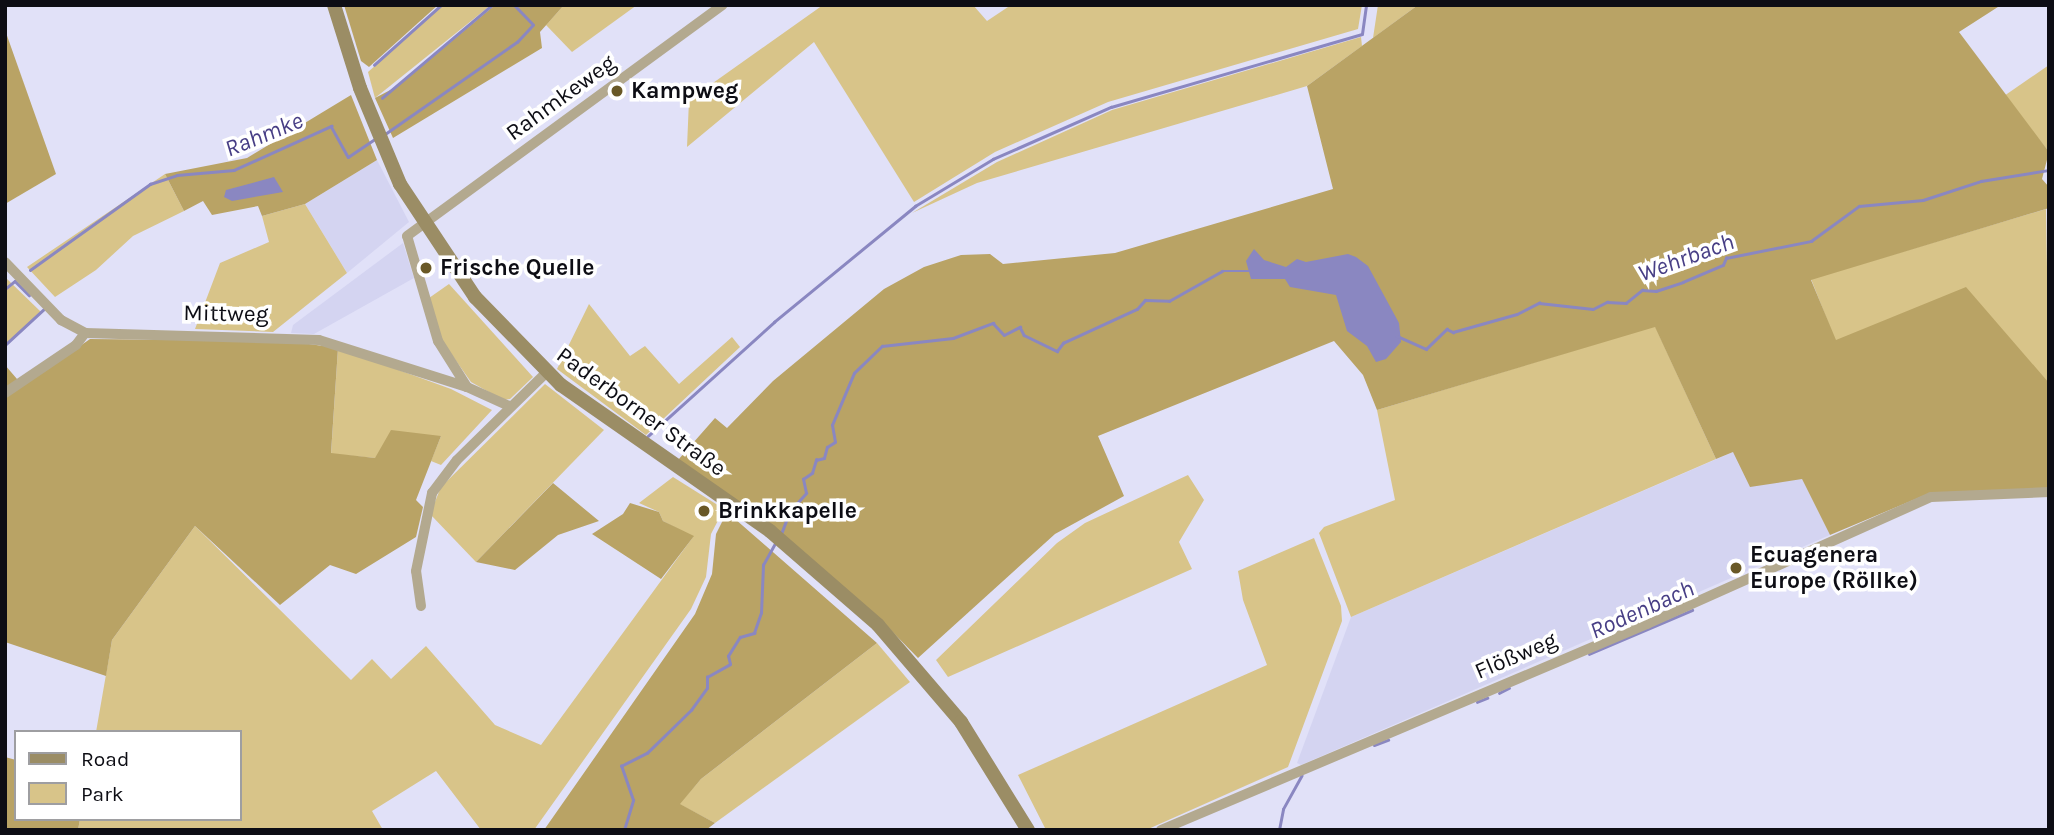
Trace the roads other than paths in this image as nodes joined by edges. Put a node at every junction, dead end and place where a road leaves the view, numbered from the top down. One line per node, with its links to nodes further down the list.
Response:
1 (334, 5): 3 (main road, Paderborner Straße)
2 (723, 5): 3 (street, Rahmkeweg)
3 (424, 225): 6 (main road, Paderborner Straße); 7 (street)
4 (5, 262): 5 (street)
5 (85, 333): 7 (street, Mittweg); 8 (street)
6 (547, 372): 9 (street); 12 (main road, Paderborner Straße)
7 (467, 387): 9 (street, Mittweg)
8 (5, 393)
9 (509, 406): 11 (street)
10 (2049, 492): 13 (street, Flößweg)
11 (421, 606)
12 (1028, 830)
13 (1161, 830)

